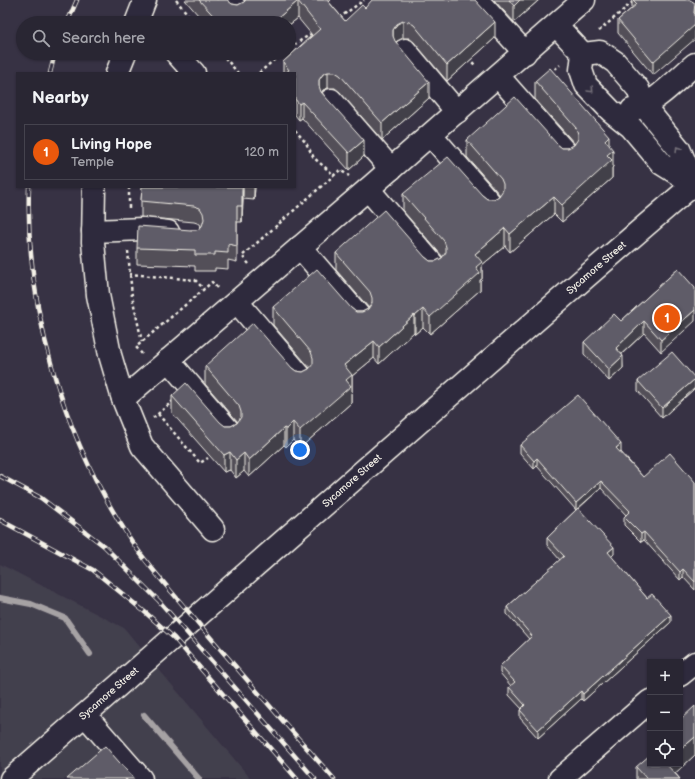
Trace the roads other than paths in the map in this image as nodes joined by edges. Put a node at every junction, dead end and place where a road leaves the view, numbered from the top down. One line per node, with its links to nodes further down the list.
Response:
1 (477, 0): 5 (street)
2 (584, 0): 3 (street)
3 (556, 25): 5 (street); 6 (street)
4 (405, 50): 15 (street)
5 (525, 53): 12 (street)
6 (583, 54): 14 (street); 16 (street, one-way to 16)
7 (123, 60): 10 (street)
8 (182, 60): 11 (street)
9 (695, 64): 14 (street)
10 (118, 72)
11 (193, 72)
12 (498, 76): 15 (street); 18 (street)
13 (331, 100): 19 (street)
14 (644, 106): 16 (street); 20 (street, one-way to 14)
15 (457, 112): 17 (street)
16 (623, 120): 20 (street)
17 (431, 135): 19 (street); 23 (street)
18 (566, 153)
19 (391, 169): 22 (street)
20 (695, 184): 38 (street, Sycamore Street)
21 (94, 188): 24 (street)
22 (368, 189): 26 (street); 27 (street)
23 (491, 204)
24 (93, 231): 25 (street); 32 (street)
25 (185, 234)
26 (300, 247): 28 (street); 29 (street)
27 (434, 266)
28 (228, 296): 30 (street); 31 (street)
29 (360, 317)
30 (162, 365): 32 (street); 33 (street)
31 (301, 377)
32 (123, 399): 34 (street)
33 (229, 431)
34 (213, 529)
35 (695, 663): 36 (street)
36 (683, 673)
37 (647, 704): 41 (street)
38 (85, 715): 39 (street, Sycamore Street); 40 (street)
39 (11, 779)
40 (141, 779)
41 (560, 779)

